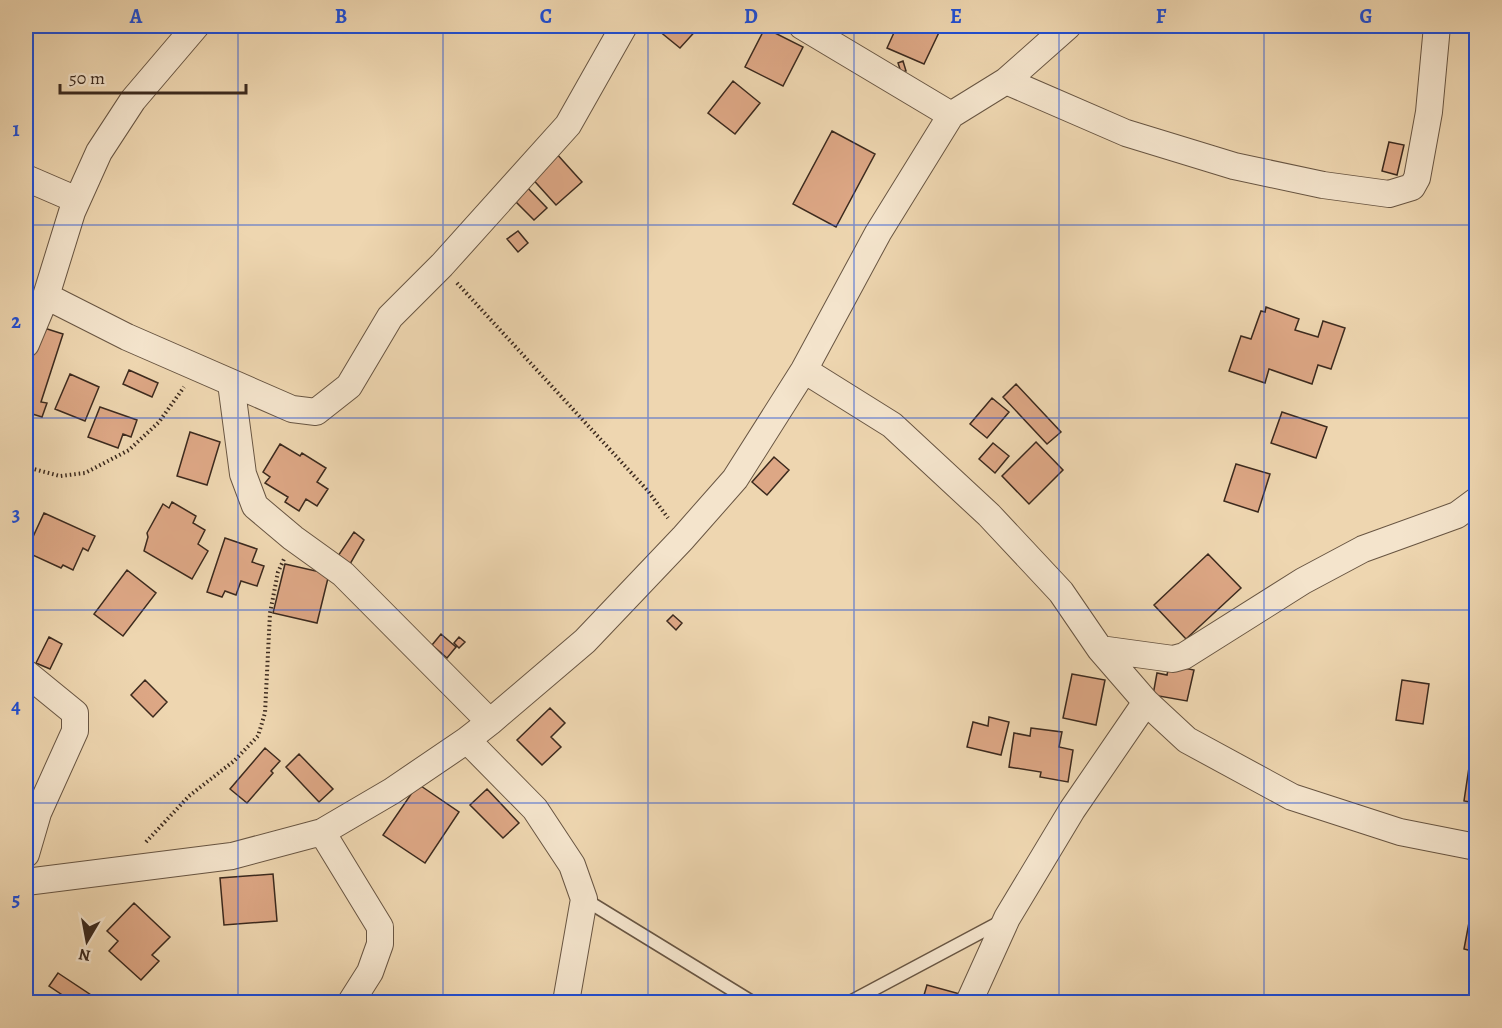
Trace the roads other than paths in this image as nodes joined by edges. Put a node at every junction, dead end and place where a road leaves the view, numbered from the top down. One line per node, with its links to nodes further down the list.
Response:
1 (196, 26): 9 (street)
2 (624, 26): 13 (street)
3 (802, 26): 7 (street)
4 (1068, 26): 6 (street)
5 (1437, 26): 6 (street)
6 (1006, 81): 7 (street)
7 (951, 115): 12 (street)
8 (26, 178): 9 (street)
9 (77, 200): 10 (street)
10 (46, 296): 11 (street); 13 (street)
11 (26, 344)
12 (804, 370): 15 (street); 18 (street)
13 (231, 382): 18 (street)
14 (1476, 501): 15 (street)
15 (1100, 649): 17 (street)
16 (26, 673): 22 (street)
17 (1146, 702): 21 (street); 25 (street)
18 (489, 722): 19 (street)
19 (467, 740): 20 (street); 24 (street)
20 (322, 832): 23 (street); 26 (street)
21 (1476, 846)
22 (26, 854)
23 (26, 882)
24 (584, 899): 27 (street); 28 (lane)
25 (1007, 918): 29 (lane); 30 (street)
26 (351, 1002)
27 (566, 1002)
28 (752, 1002)
29 (850, 1002)
30 (969, 1002)

